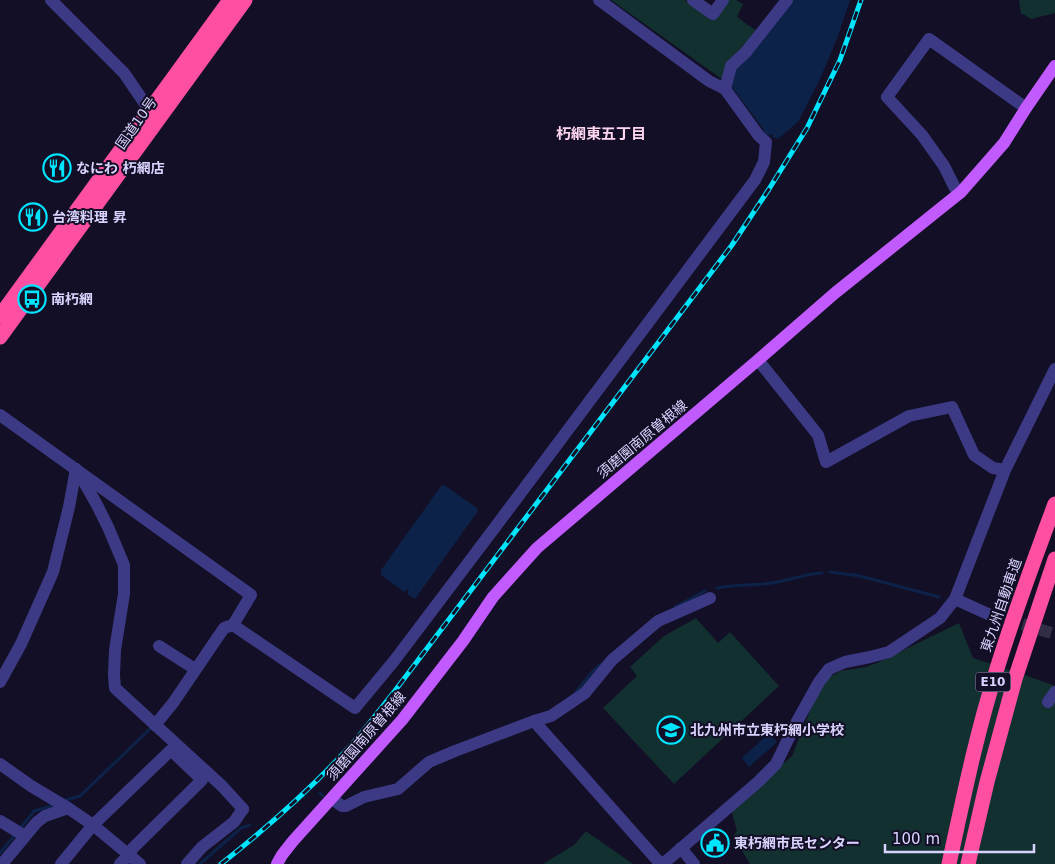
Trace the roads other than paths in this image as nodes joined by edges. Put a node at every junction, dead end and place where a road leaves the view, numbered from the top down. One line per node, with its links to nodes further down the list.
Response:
1 (51, 0): 11 (street)
2 (230, 0): 11 (highway, 国道10号)
3 (245, 0): 14 (highway, 国道10号)
4 (599, 0): 9 (street)
5 (694, 0): 6 (street)
6 (723, 0)
7 (787, 0): 9 (street)
8 (1055, 66): 10 (main road, 須磨園南原曽根線)
9 (726, 89): 25 (street)
10 (1026, 108): 12 (main road, 須磨園南原曽根線); 12 (street)
11 (150, 111): 13 (highway, 国道10号)
12 (961, 192): 15 (main road, 須磨園南原曽根線)
13 (0, 316)
14 (0, 337)
15 (758, 360): 19 (street); 33 (main road, 須磨園南原曽根線)
16 (1055, 369): 19 (street)
17 (0, 415): 18 (street)
18 (76, 469): 25 (street); 28 (street); 30 (street)
19 (1005, 470): 23 (street)
20 (1055, 504): 47 (highway, 東九州自動車道 / E10)
21 (1055, 558): 48 (highway, E10)
22 (710, 598): 29 (street)
23 (955, 599): 24 (street); 39 (street)
24 (988, 614)
25 (233, 625): 27 (street)
26 (159, 646): 27 (street)
27 (195, 669): 30 (street)
28 (0, 682)
29 (534, 721): 33 (street); 39 (street)
30 (155, 725): 35 (street)
31 (0, 764): 34 (street)
32 (202, 780): 35 (street); 37 (street); 40 (street)
33 (333, 798): 45 (main road, 須磨園南原曽根線)
34 (62, 804): 37 (street); 38 (street)
35 (243, 809): 44 (street)
36 (0, 821): 38 (street)
37 (93, 825): 40 (street); 42 (street)
38 (20, 833): 41 (street)
39 (681, 848): 46 (street)
40 (124, 859): 43 (street)
41 (2, 864)
42 (60, 864)
43 (140, 864)
44 (187, 864)
45 (277, 864)
46 (694, 864)
47 (949, 864)
48 (968, 864)

